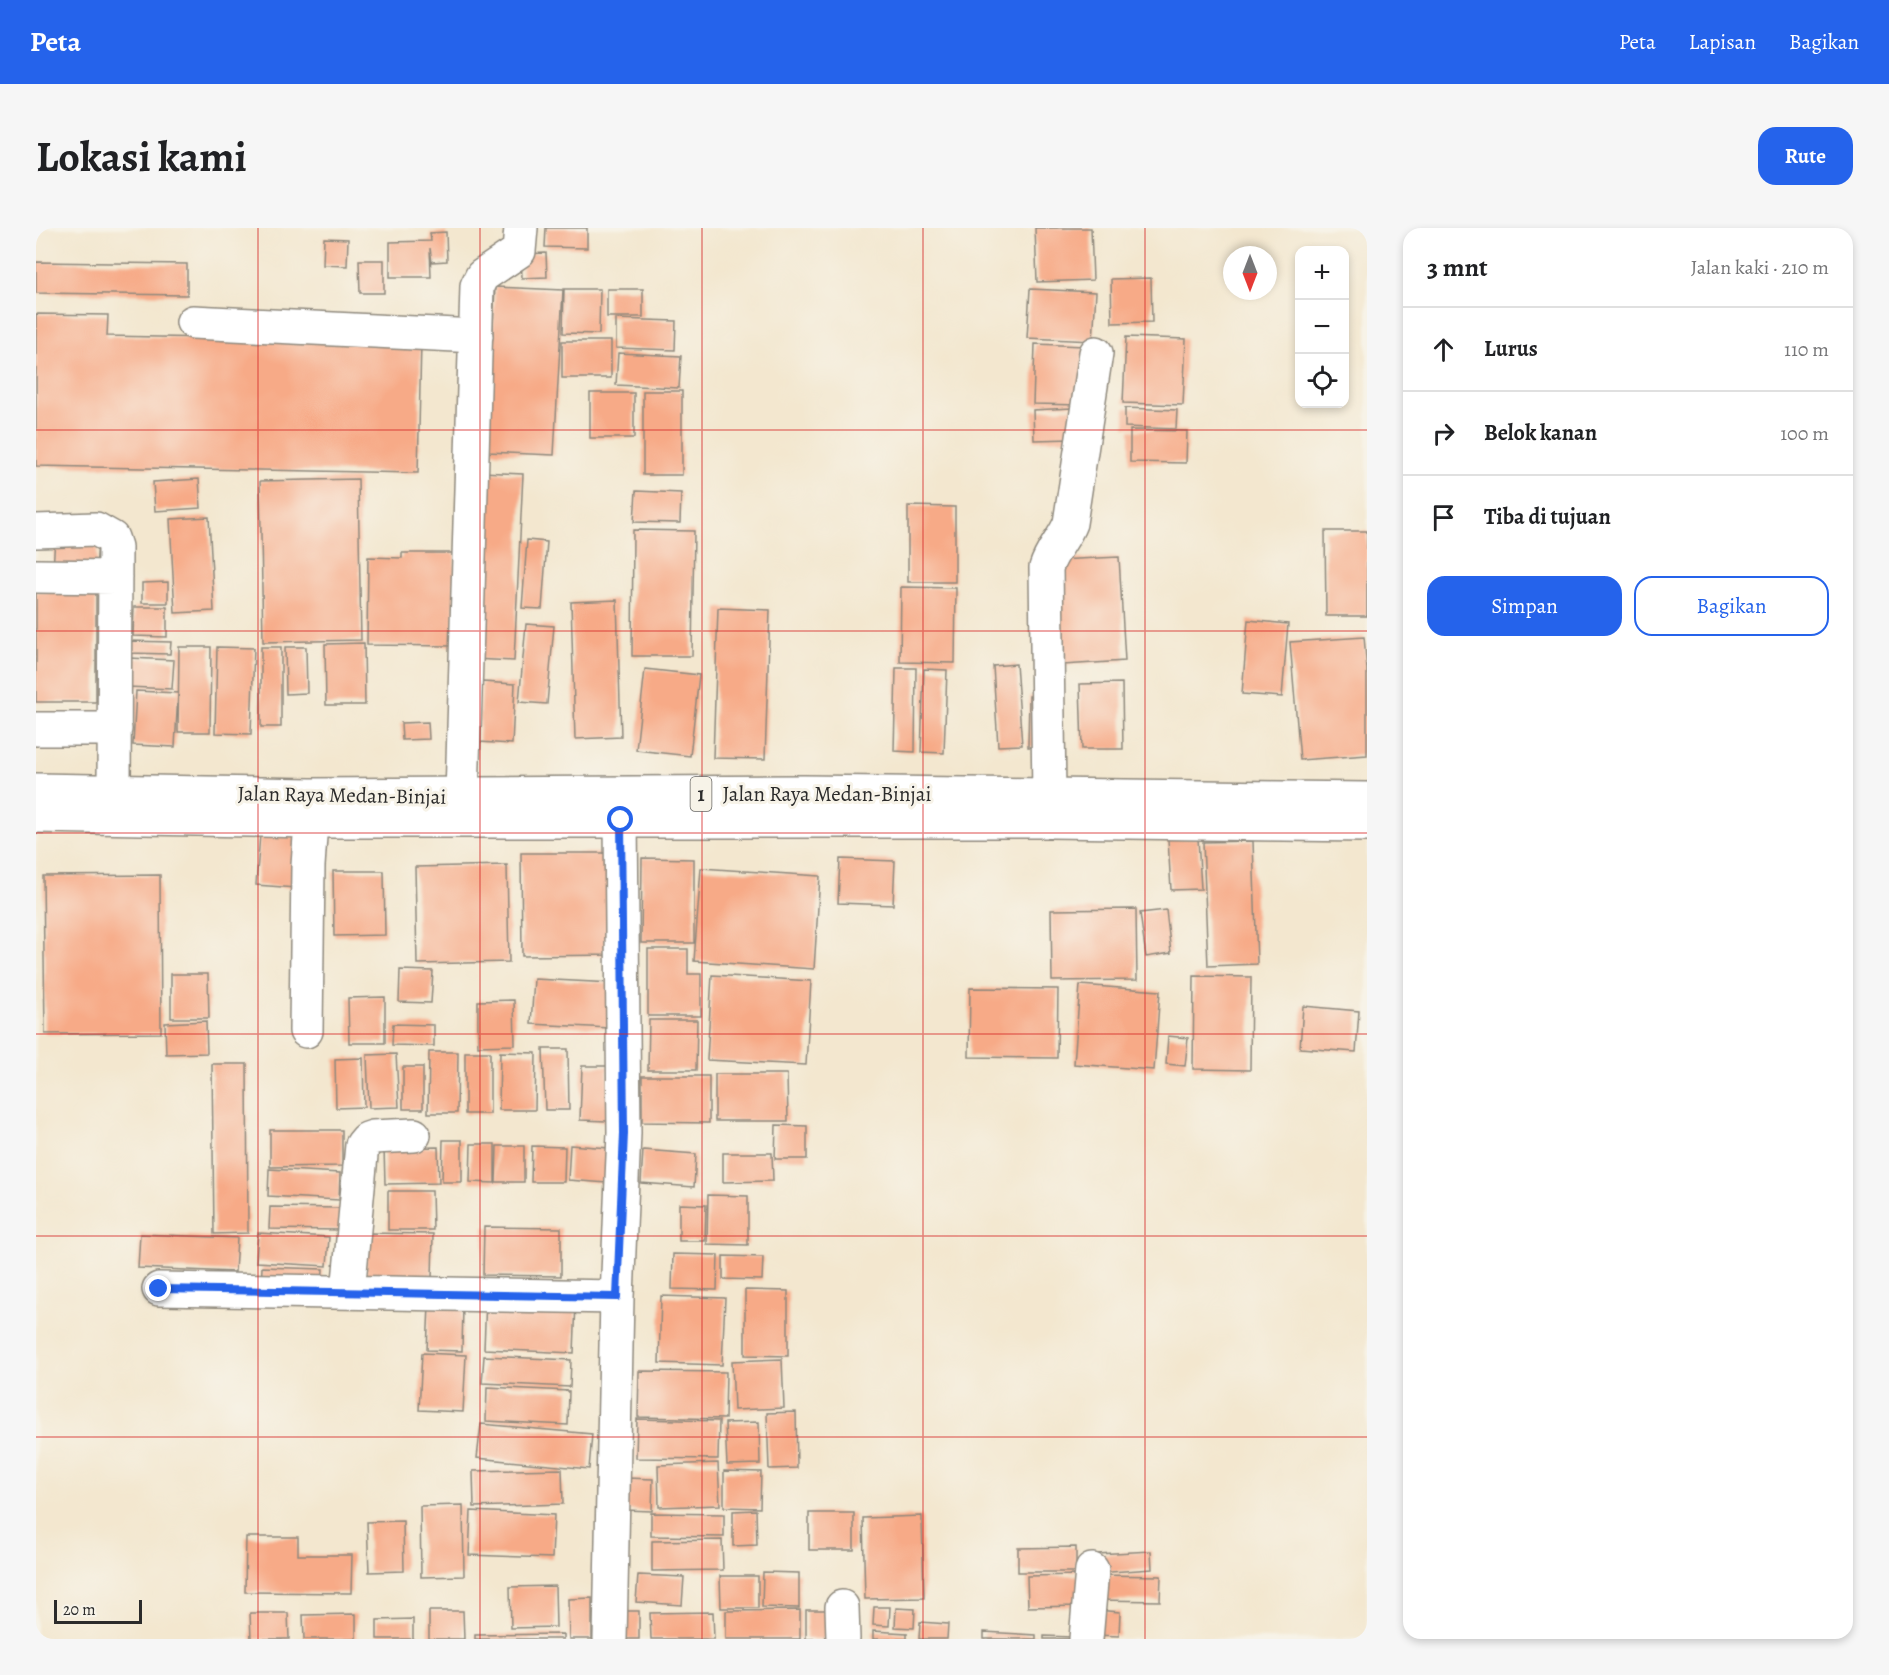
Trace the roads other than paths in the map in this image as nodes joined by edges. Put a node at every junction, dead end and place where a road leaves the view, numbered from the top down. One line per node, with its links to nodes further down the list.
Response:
1 (521, 228): 3 (main road)
2 (193, 322): 3 (main road)
3 (476, 336): 12 (main road)
4 (1095, 353): 13 (main road)
5 (36, 531): 7 (main road)
6 (36, 576): 7 (main road)
7 (115, 577): 9 (main road)
8 (36, 729): 9 (main road)
9 (115, 729): 11 (main road)
10 (36, 790): 11 (main road, Jalan Raya Medan-Binjai / 1)
11 (114, 790): 12 (main road, Jalan Raya Medan-Binjai / 1)
12 (462, 796): 13 (main road, Jalan Raya Medan-Binjai / 1)
13 (1049, 796): 14 (main road, Jalan Raya Medan-Binjai / 1)
14 (1367, 799)
15 (36, 816): 17 (main road, Jalan Raya Medan-Binjai / 1)
16 (621, 820): 17 (main road, Jalan Raya Medan-Binjai / 1); 18 (main road, Jalan Raya Medan-Binjai / 1); 23 (main road)
17 (311, 821): 19 (main road)
18 (1367, 825)
19 (306, 1031)
20 (414, 1135): 22 (main road)
21 (159, 1289): 22 (main road)
22 (348, 1292): 23 (main road)
23 (617, 1297): 26 (main road)
24 (1092, 1570): 28 (main road)
25 (842, 1607): 27 (main road)
26 (610, 1639)
27 (843, 1639)
28 (1086, 1639)

